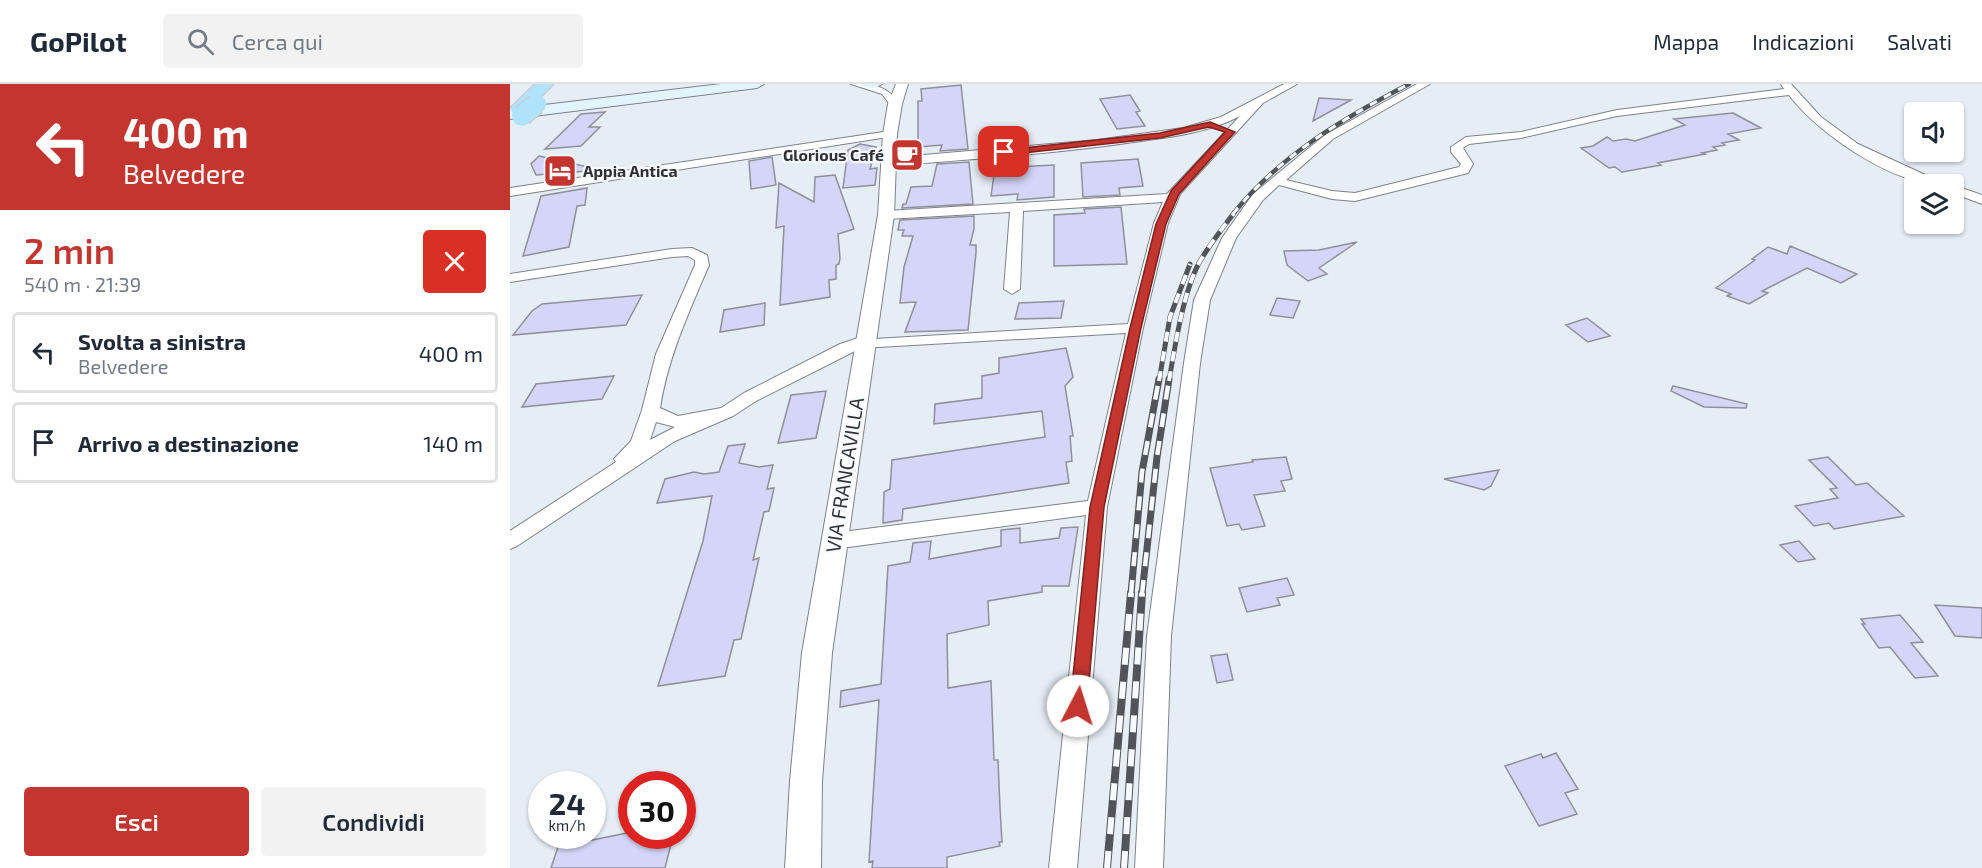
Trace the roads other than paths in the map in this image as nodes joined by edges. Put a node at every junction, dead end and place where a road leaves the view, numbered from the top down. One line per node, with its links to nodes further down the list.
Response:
1 (546, 84): 13 (highway)
2 (560, 84): 13 (highway)
3 (757, 84): 13 (main road)
4 (856, 84): 12 (street)
5 (869, 84): 6 (main road)
6 (875, 84)
7 (902, 84): 12 (street, VIA FRANCAVILLA)
8 (1292, 84): 11 (street)
9 (1425, 84): 20 (street)
10 (1789, 88): 19 (street); 20 (street)
11 (1258, 103): 14 (street); 17 (street)
12 (895, 104): 16 (street, VIA FRANCAVILLA)
13 (518, 114)
14 (1210, 124): 15 (street); 17 (street)
15 (1184, 131): 17 (street); 18 (street)
16 (890, 134): 18 (street, VIA FRANCAVILLA); 21 (street)
17 (1214, 138): 23 (street)
18 (889, 162): 26 (street, VIA FRANCAVILLA)
19 (1914, 174)
20 (1277, 181): 40 (street)
21 (510, 192)
22 (1964, 193): 24 (street)
23 (1172, 198): 25 (street); 30 (street)
24 (1982, 200)
25 (1017, 207): 26 (street); 28 (street)
26 (886, 215): 31 (street, VIA FRANCAVILLA)
27 (517, 277): 29 (street); 32 (street)
28 (1012, 289)
29 (510, 294)
30 (1135, 328): 31 (street); 35 (street)
31 (866, 342): 33 (street); 36 (street, VIA FRANCAVILLA)
32 (651, 410): 33 (street); 34 (street)
33 (727, 412): 34 (street)
34 (606, 478): 37 (street)
35 (1097, 507): 36 (street); 39 (street)
36 (834, 541): 38 (street, VIA FRANCAVILLA)
37 (510, 542)
38 (803, 868)
39 (1063, 868)
40 (1149, 868)

